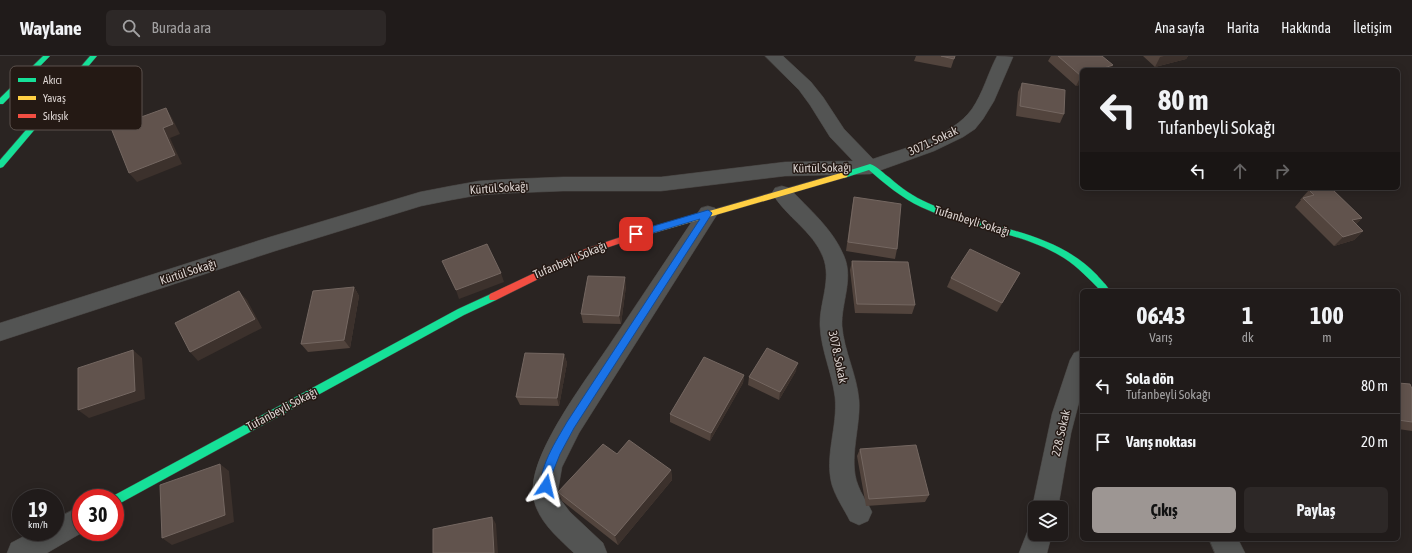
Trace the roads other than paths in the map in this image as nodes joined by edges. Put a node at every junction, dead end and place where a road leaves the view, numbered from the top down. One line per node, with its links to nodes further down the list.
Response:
1 (46, 56): 5 (street)
2 (94, 56): 6 (street)
3 (773, 56): 11 (street, Kürtül Sokağı)
4 (1006, 56): 11 (street, 3071. Sokak)
5 (36, 66)
6 (85, 66)
7 (10, 92): 8 (street)
8 (0, 102)
9 (30, 130): 10 (street)
10 (0, 165)
11 (870, 167): 12 (street, Tufanbeyli Sokağı); 14 (street, Tufanbeyli Sokağı); 15 (street, Kürtül Sokağı)
12 (782, 193): 13 (street, Tufanbeyli Sokağı); 19 (street, 3078. Sokak)
13 (708, 213): 17 (street, Tufanbeyli Sokağı); 24 (street)
14 (1104, 289)
15 (0, 332)
16 (1080, 364): 18 (street, 228. Sokak)
17 (124, 495)
18 (1046, 501)
19 (859, 512)
20 (72, 525): 23 (street)
21 (1037, 541): 25 (street)
22 (1223, 541): 26 (street)
23 (21, 553)
24 (593, 553)
25 (1033, 553)
26 (1231, 553)

